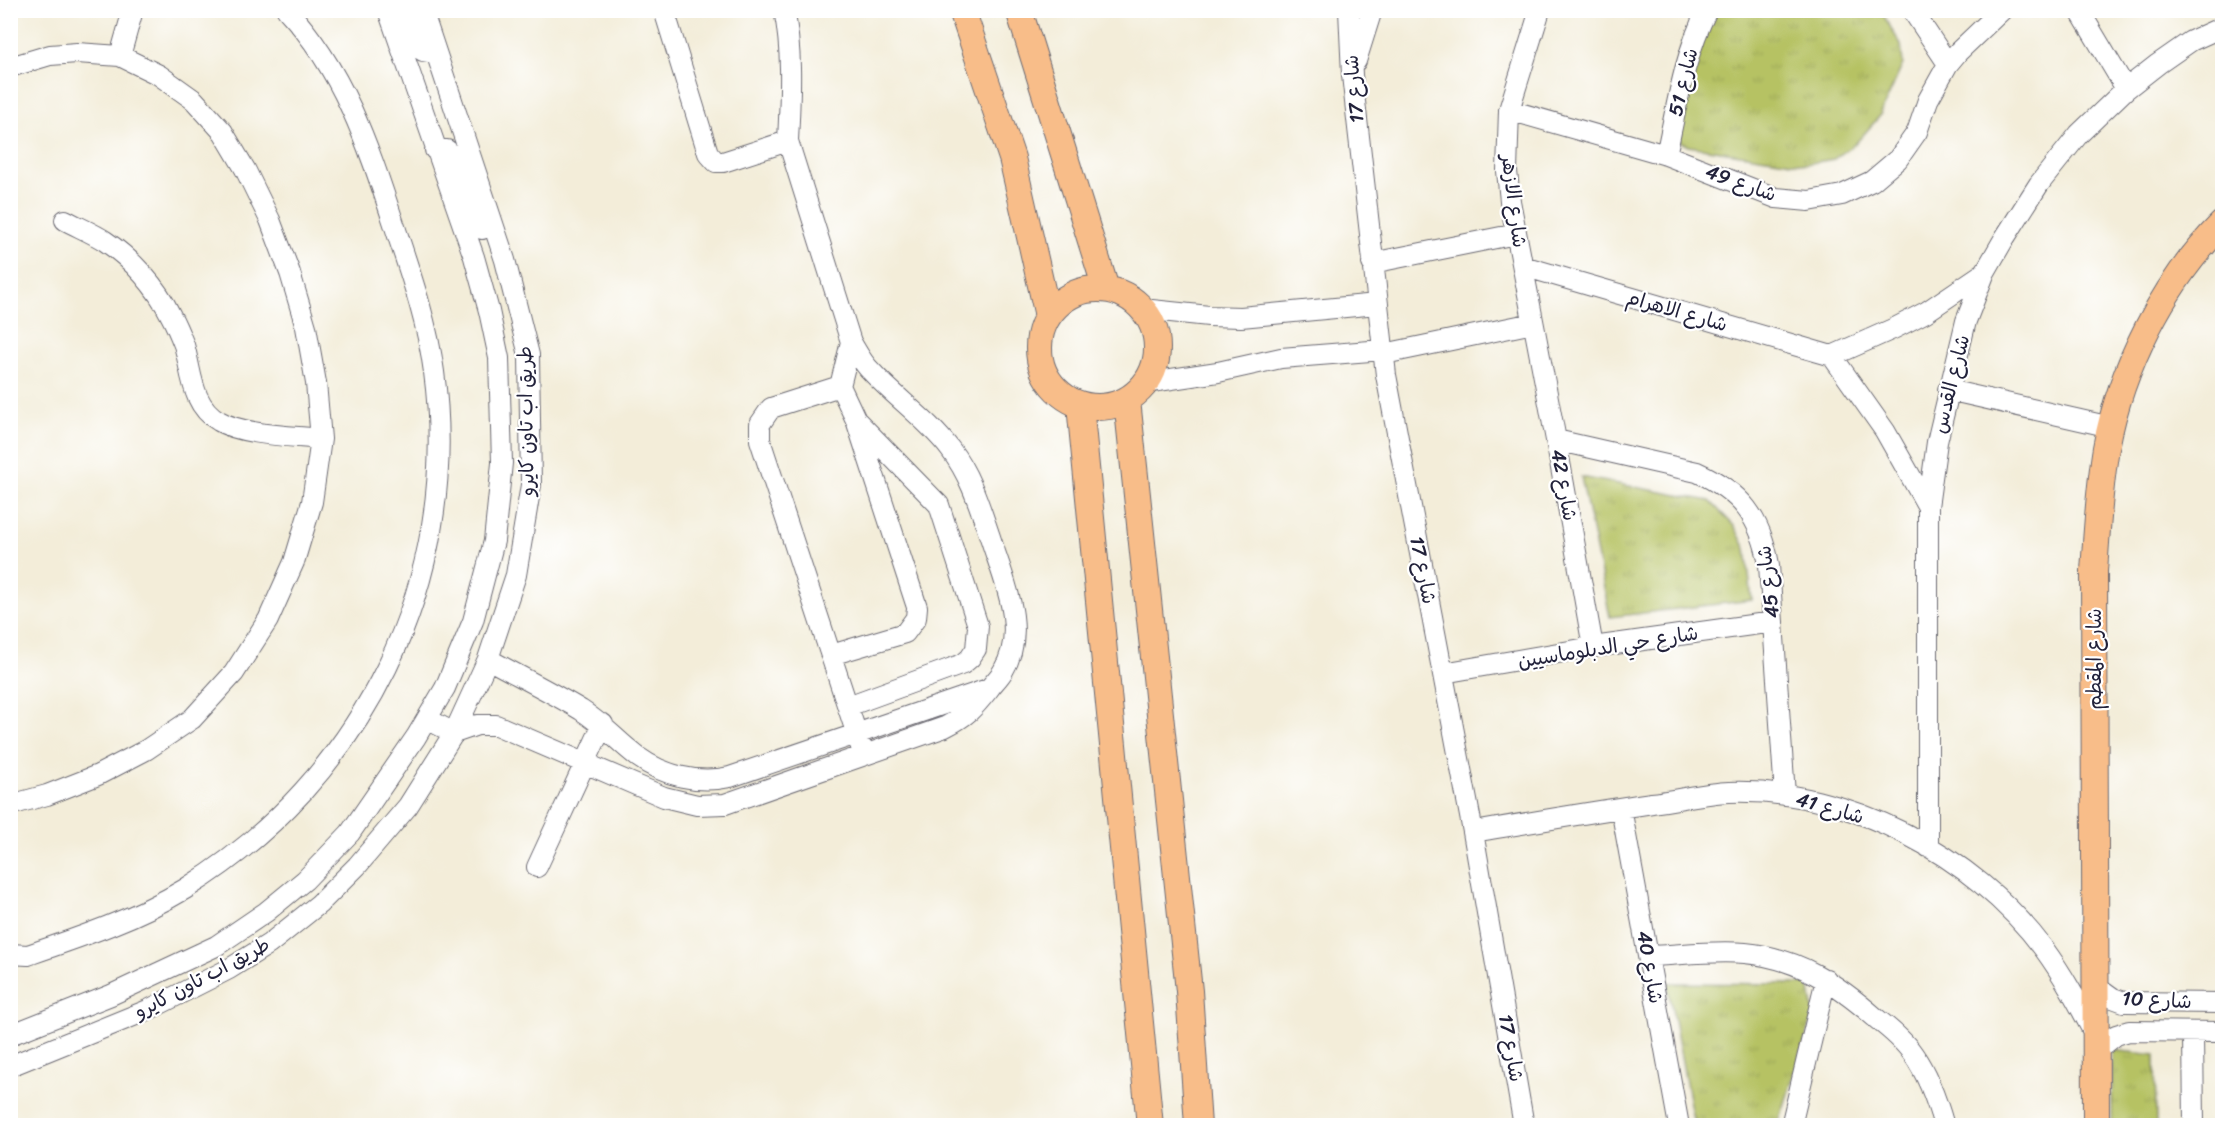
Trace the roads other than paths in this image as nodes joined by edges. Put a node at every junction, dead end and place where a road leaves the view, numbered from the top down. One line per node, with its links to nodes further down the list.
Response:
1 (133, 10): 19 (street)
2 (288, 10): 71 (street)
3 (388, 10): 26 (street, طريق اب تاون كايرو)
4 (401, 10): 18 (street)
5 (422, 10): 18 (street, طريق اب تاون كايرو)
6 (664, 10): 25 (street)
7 (784, 10): 25 (street)
8 (962, 10): 38 (main road)
9 (1019, 10): 35 (main road)
10 (1349, 10): 22 (street, شارع 17)
11 (1372, 10): 22 (street)
12 (1540, 10): 24 (street, شارع الازهر)
13 (1707, 10): 27 (street, شارع 51)
14 (1912, 10): 20 (street)
15 (2002, 10): 20 (street, شارع 49)
16 (2079, 10): 23 (street)
17 (2223, 27): 23 (street, شارع القدس)
18 (436, 53): 31 (street, طريق اب تاون كايرو)
19 (120, 56): 21 (street); 49 (street)
20 (1948, 64): 27 (street, شارع 49)
21 (10, 67)
22 (1352, 75): 32 (street, شارع 17)
23 (2126, 90): 34 (street, شارع القدس)
24 (1509, 110): 27 (street, شارع 49); 30 (street, شارع الازهر)
25 (788, 141): 40 (street)
26 (435, 150): 31 (street); 59 (street, طريق اب تاون كايرو)
27 (1666, 155)
28 (65, 220): 49 (street)
29 (2223, 224): 48 (main road, شارع المقطم)
30 (1516, 234): 32 (street); 33 (street, شارع الازهر)
31 (505, 260): 55 (street, طريق اب تاون كايرو)
32 (1372, 263): 36 (street, شارع 17)
33 (1523, 266): 39 (street, شارع الازهر); 42 (street, شارع الاهرام)
34 (1984, 272): 42 (street); 44 (street, شارع القدس)
35 (1106, 289): 37 (main road); 38 (main road)
36 (1377, 304): 37 (street); 41 (street, شارع 17)
37 (1142, 309): 45 (main road)
38 (1048, 316): 46 (main road)
39 (1533, 323): 41 (street); 50 (street, شارع 42)
40 (851, 342): 43 (street); 57 (street)
41 (1384, 352): 45 (street); 56 (street, شارع 17)
42 (1832, 356): 51 (street)
43 (840, 386): 47 (street); 54 (street)
44 (1948, 390): 48 (street); 51 (street, شارع القدس)
45 (1136, 391): 46 (main road); 82 (main road)
46 (1080, 405): 81 (main road)
47 (856, 420): 54 (street); 58 (street)
48 (2111, 427): 74 (main road, شارع المقطم)
49 (321, 439): 66 (street)
50 (1556, 440): 52 (street, شارع 45); 53 (street, شارع 42)
51 (1928, 507): 69 (street, شارع القدس)
52 (1773, 622): 53 (street, شارع حي الدبلوماسيين); 65 (street, شارع 45)
53 (1593, 647): 56 (street, شارع حي الدبلوماسيين)
54 (831, 656): 58 (street)
55 (488, 659): 60 (street); 61 (street, طريق اب تاون كايرو)
56 (1443, 673): 68 (street, شارع 17)
57 (988, 689): 62 (street); 63 (street)
58 (848, 706): 62 (street)
59 (427, 719): 61 (street); 78 (street, طريق اب تاون كايرو)
60 (603, 724): 62 (street); 64 (street)
61 (454, 733): 64 (street); 80 (street, طريق اب تاون كايرو)
62 (856, 735): 63 (street)
63 (864, 755): 64 (street)
64 (585, 762): 70 (street)
65 (1785, 795): 67 (street, شارع 41); 69 (street, شارع 41)
66 (10, 805)
67 (1621, 808): 68 (street, شارع 41); 72 (street, شارع 40)
68 (1473, 831): 83 (street, شارع 17)
69 (1928, 847): 79 (street, شارع 41)
70 (537, 867)
71 (10, 954)
72 (1648, 956): 73 (street); 84 (street, شارع 40)
73 (1826, 979): 85 (street); 86 (street)
74 (2095, 985): 75 (street, شارع 10); 79 (main road, شارع المقطم)
75 (2223, 1003)
76 (2193, 1032): 77 (street, شارع 10); 79 (street, شارع 10); 88 (street)
77 (2223, 1032)
78 (10, 1035)
79 (2096, 1043): 87 (main road, شارع المقطم)
80 (10, 1066)
81 (1150, 1125)
82 (1198, 1125)
83 (1524, 1125)
84 (1679, 1125)
85 (1791, 1125)
86 (1944, 1125)
87 (2096, 1125)
88 (2194, 1125)

